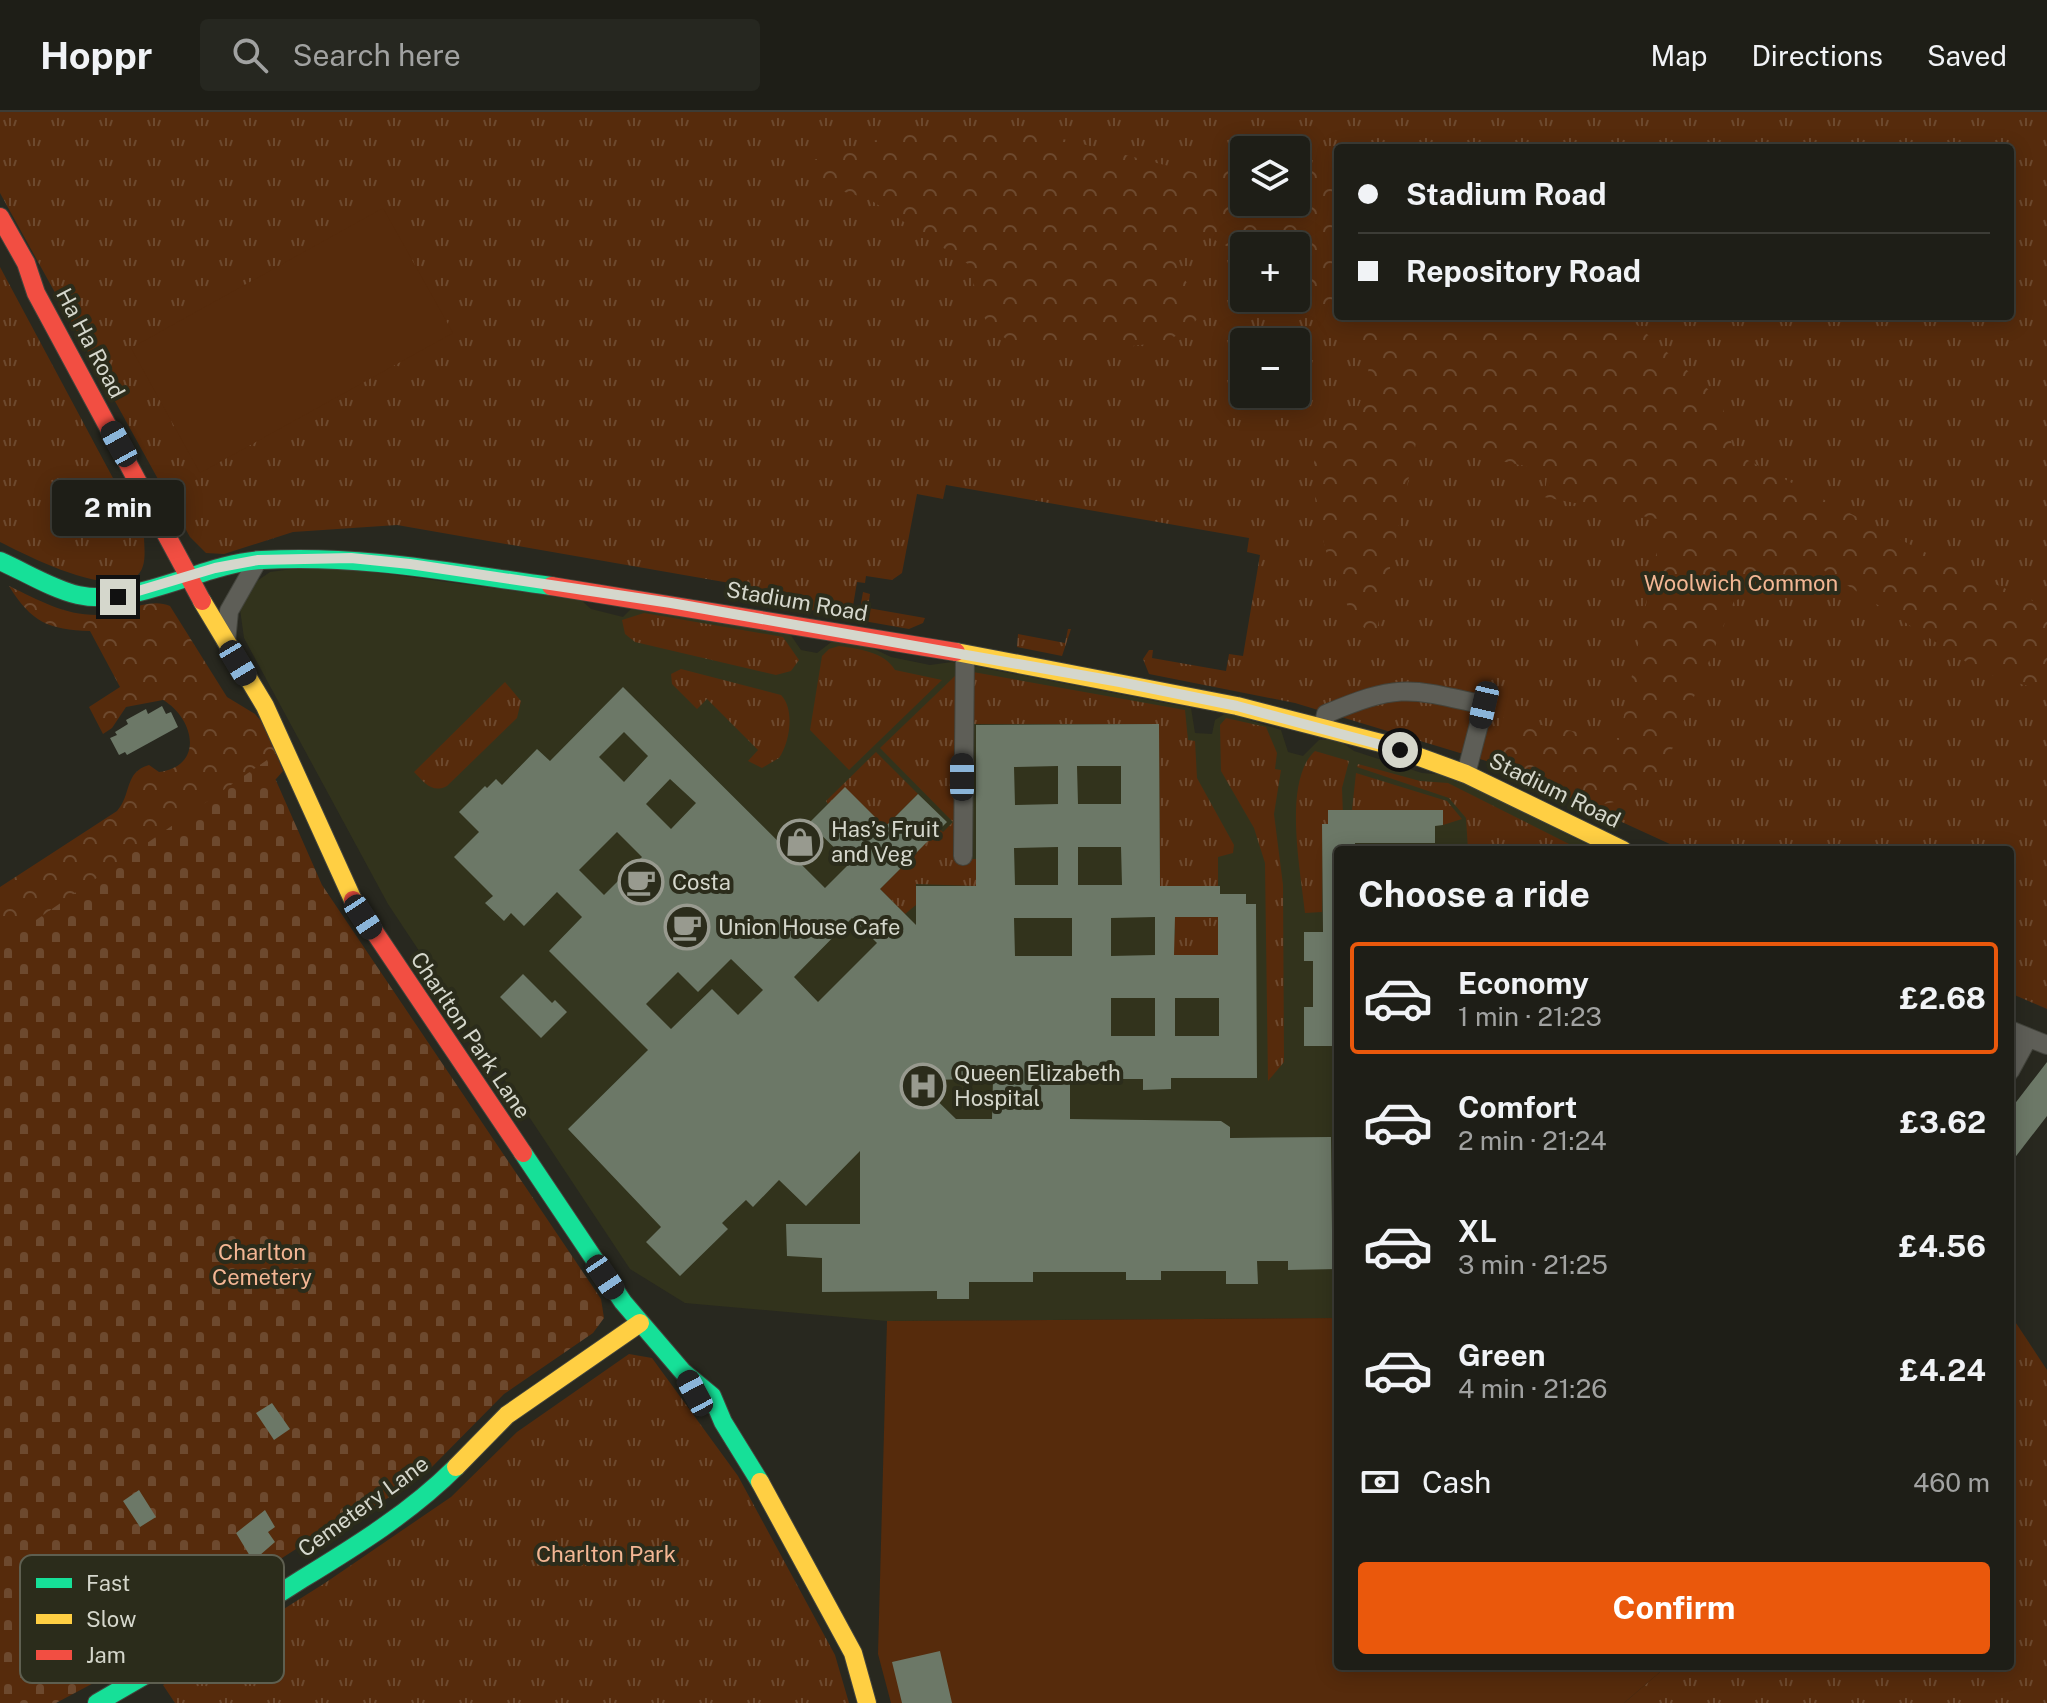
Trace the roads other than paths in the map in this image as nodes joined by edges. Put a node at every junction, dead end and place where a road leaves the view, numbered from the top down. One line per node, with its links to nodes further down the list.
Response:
1 (0, 217): 4 (street, Ha Ha Road)
2 (258, 560): 4 (street, Stadium Road); 5 (street); 6 (street, Stadium Road)
3 (0, 561): 4 (street, Stadium Road)
4 (189, 575): 5 (street, Charlton Park Lane)
5 (226, 642): 15 (street, Charlton Park Lane)
6 (965, 654): 7 (street, Stadium Road); 10 (street)
7 (1323, 727): 8 (street, Stadium Road); 8 (street, Stadium Road)
8 (1466, 774): 9 (street, Stadium Road)
9 (1615, 846)
10 (963, 856)
11 (2014, 1032): 12 (street)
12 (2028, 1038): 13 (street); 14 (street)
13 (2047, 1045)
14 (2014, 1064)
15 (640, 1323): 16 (street, Cemetery Lane); 19 (street, Charlton Park Lane)
16 (284, 1591)
17 (132, 1683): 18 (street, Cemetery Lane)
18 (97, 1703)
19 (867, 1703)

